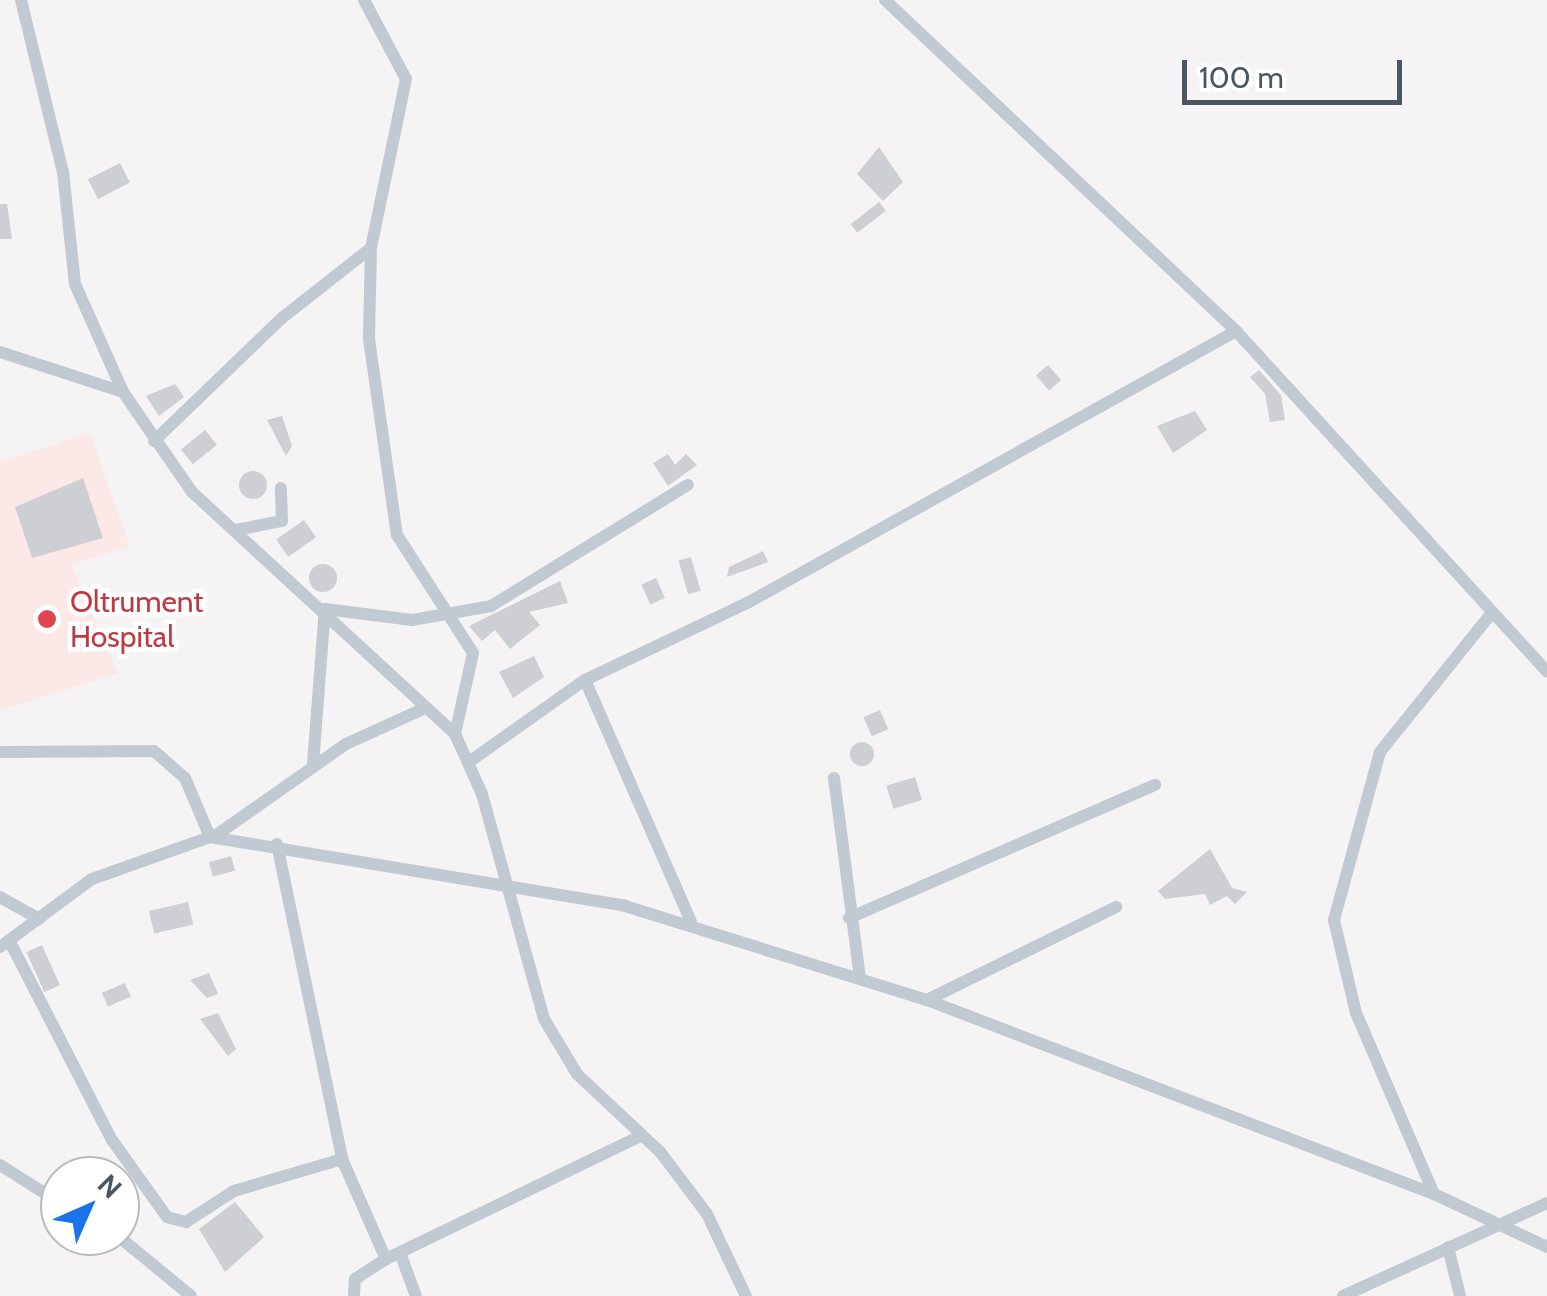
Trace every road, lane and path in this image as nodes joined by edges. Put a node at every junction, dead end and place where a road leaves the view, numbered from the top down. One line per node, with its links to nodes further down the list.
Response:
1 (21, 0): 7 (street)
2 (364, 0): 4 (street)
3 (885, 0): 5 (street)
4 (371, 248): 8 (street); 14 (street)
5 (1236, 331): 13 (street); 16 (street)
6 (0, 352): 7 (street)
7 (123, 392): 8 (street)
8 (154, 441): 11 (street)
9 (688, 485): 14 (street)
10 (280, 488): 11 (street)
11 (236, 530): 12 (street)
12 (324, 610): 14 (street); 17 (street); 21 (street)
13 (1490, 615): 15 (street); 39 (street)
14 (452, 616): 18 (street)
15 (1544, 663)
16 (585, 680): 20 (street); 31 (street)
17 (424, 708): 18 (street); 21 (street)
18 (455, 734): 20 (street)
19 (0, 752): 24 (street)
20 (470, 762): 26 (street)
21 (313, 764): 24 (street)
22 (834, 778): 29 (street)
23 (1155, 785): 29 (street)
24 (213, 836): 25 (street); 30 (street)
25 (277, 844): 26 (street); 36 (street)
26 (505, 886): 31 (street); 35 (street)
27 (0, 897): 30 (street)
28 (1116, 907): 34 (street)
29 (849, 918): 33 (street)
30 (39, 920): 32 (street)
31 (691, 921): 33 (street)
32 (4, 944): 36 (street)
33 (860, 977): 34 (street)
34 (928, 1000): 39 (street)
35 (642, 1135): 44 (street); 50 (street)
36 (342, 1158): 46 (street)
37 (0, 1165): 38 (street)
38 (40, 1190)
39 (1434, 1194): 41 (street)
40 (1547, 1202): 41 (street)
41 (1508, 1226): 42 (street); 43 (street)
42 (1547, 1247)
43 (1448, 1248): 51 (street); 52 (street)
44 (400, 1252): 46 (street); 49 (street)
45 (140, 1254): 47 (street)
46 (386, 1259): 48 (street)
47 (191, 1296)
48 (354, 1296)
49 (416, 1296)
50 (746, 1296)
51 (1343, 1296)
52 (1460, 1296)

